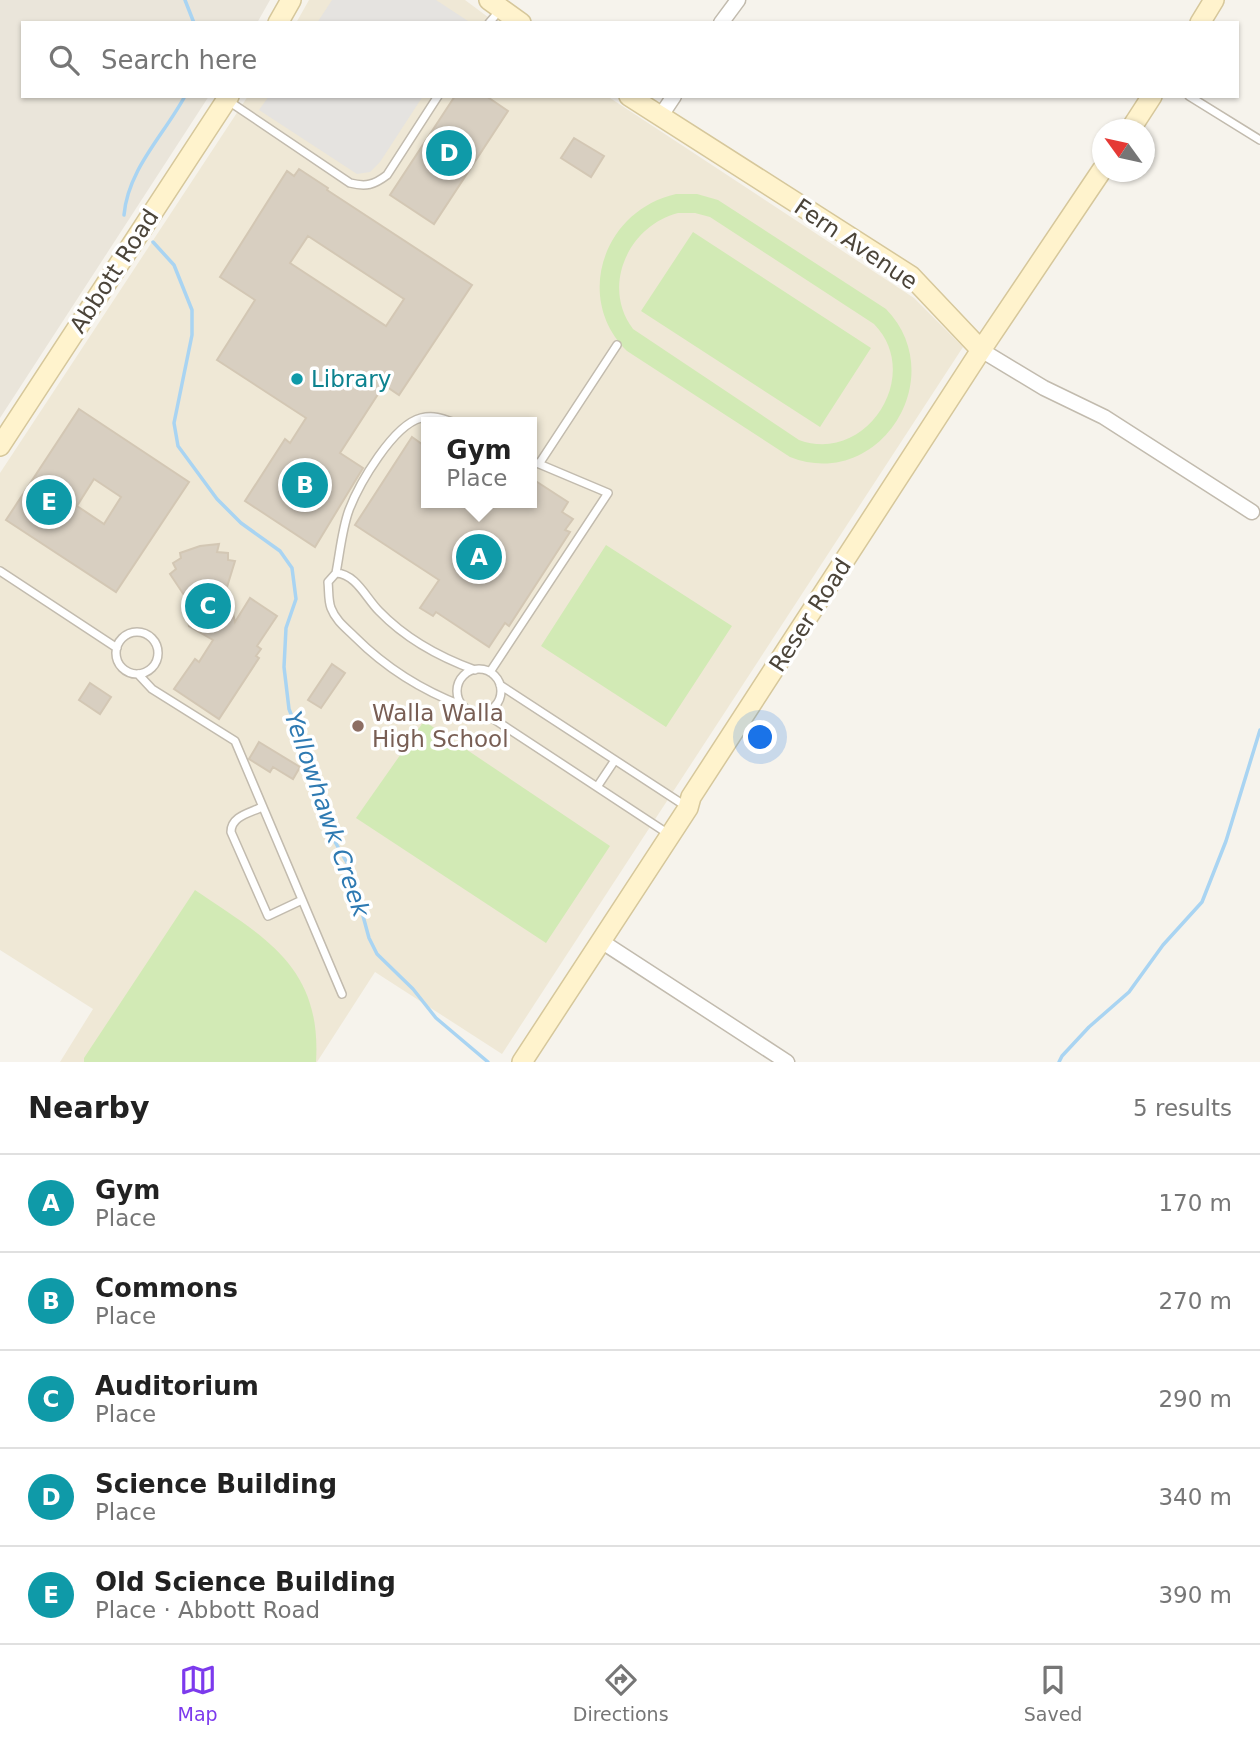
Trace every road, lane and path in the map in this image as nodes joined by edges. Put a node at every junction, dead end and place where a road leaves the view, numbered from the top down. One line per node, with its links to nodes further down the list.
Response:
1 (291, 0): 5 (main road)
2 (738, 0): 7 (street)
3 (1214, 0): 8 (main road)
4 (493, 10): 6 (main road)
5 (279, 21)
6 (517, 21)
7 (722, 21)
8 (1201, 21)
9 (228, 98): 10 (lane); 22 (main road, Abbott Road)
10 (437, 98)
11 (632, 98): 15 (main road, Fern Avenue)
12 (673, 98): 15 (street)
13 (1151, 98): 16 (main road)
14 (1192, 98): 17 (lane)
15 (660, 117): 20 (main road, Fern Avenue)
16 (1137, 119)
17 (1260, 140)
18 (1094, 182): 20 (main road, Reser Road)
19 (617, 345): 23 (lane)
20 (981, 350): 25 (street, Fern Avenue); 38 (main road, Reser Road)
21 (421, 418): 27 (lane)
22 (0, 446)
23 (537, 460)
24 (537, 464): 30 (lane)
25 (1252, 512)
26 (0, 572): 28 (lane)
27 (336, 573): 29 (lane); 33 (lane)
28 (117, 648): 31 (lane); 31 (lane)
29 (475, 670): 30 (lane); 33 (lane)
30 (490, 672): 32 (lane)
31 (138, 674): 37 (lane)
32 (500, 685): 34 (lane); 35 (lane)
33 (463, 706): 34 (lane)
34 (483, 712): 36 (lane)
35 (615, 760): 36 (lane); 38 (lane)
36 (597, 787): 39 (lane)
37 (262, 807): 40 (lane); 40 (lane)
38 (688, 808): 39 (main road, Reser Road)
39 (670, 835): 41 (main road, Reser Road)
40 (302, 900): 42 (lane)
41 (601, 941): 43 (main road, Reser Road); 44 (street)
42 (342, 994)
43 (522, 1062)
44 (787, 1062)

